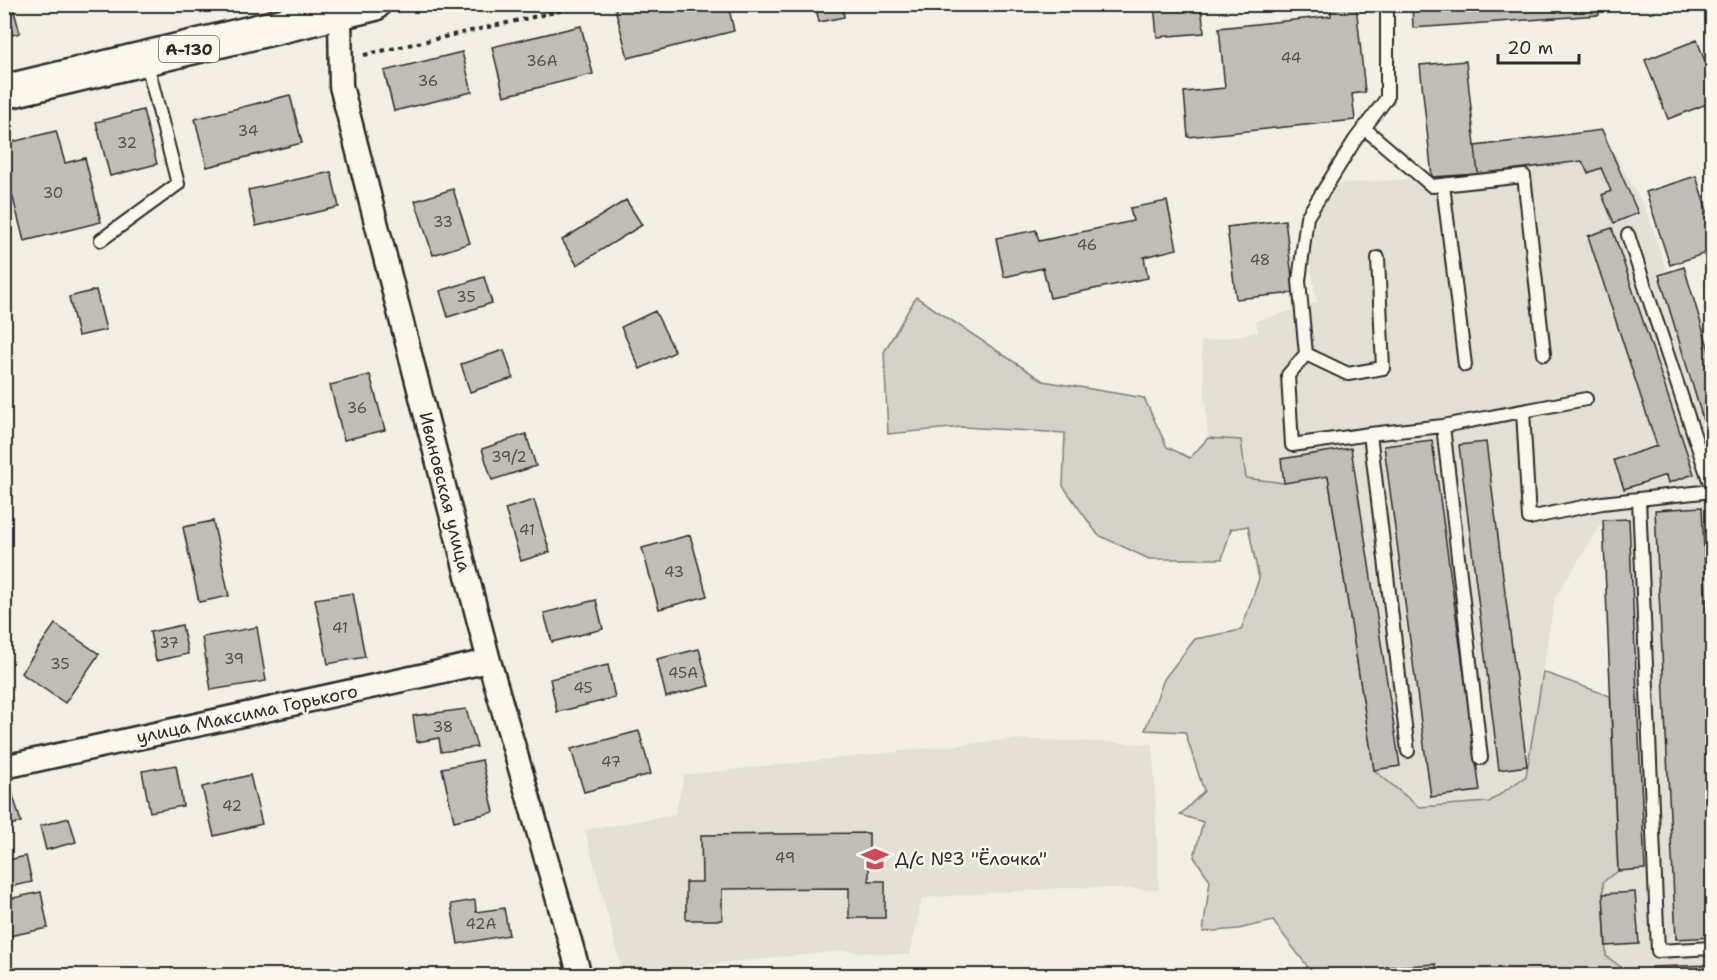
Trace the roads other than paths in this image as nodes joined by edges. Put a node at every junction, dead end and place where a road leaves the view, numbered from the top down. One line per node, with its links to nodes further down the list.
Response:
1 (373, 4): 3 (main road, А-130)
2 (1387, 4): 6 (lane)
3 (339, 8): 4 (main road, А-130); 20 (street, Ивановская улица)
4 (146, 59): 5 (main road, А-130); 9 (lane)
5 (4, 92)
6 (1364, 128): 7 (lane); 11 (lane)
7 (1443, 185): 12 (lane); 13 (lane)
8 (1628, 235): 18 (lane)
9 (101, 240)
10 (1378, 258): 11 (lane)
11 (1306, 354): 17 (lane)
12 (1544, 354)
13 (1465, 365)
14 (1586, 399): 15 (lane)
15 (1523, 411): 16 (lane); 19 (lane)
16 (1443, 426): 17 (lane); 22 (lane)
17 (1370, 434): 21 (lane)
18 (1713, 490): 19 (lane)
19 (1639, 499): 24 (lane)
20 (489, 661): 23 (street, улица Максима Горького); 25 (street, Ивановская улица)
21 (1408, 751)
22 (1481, 758)
23 (4, 767)
24 (1713, 948)
25 (580, 975)

